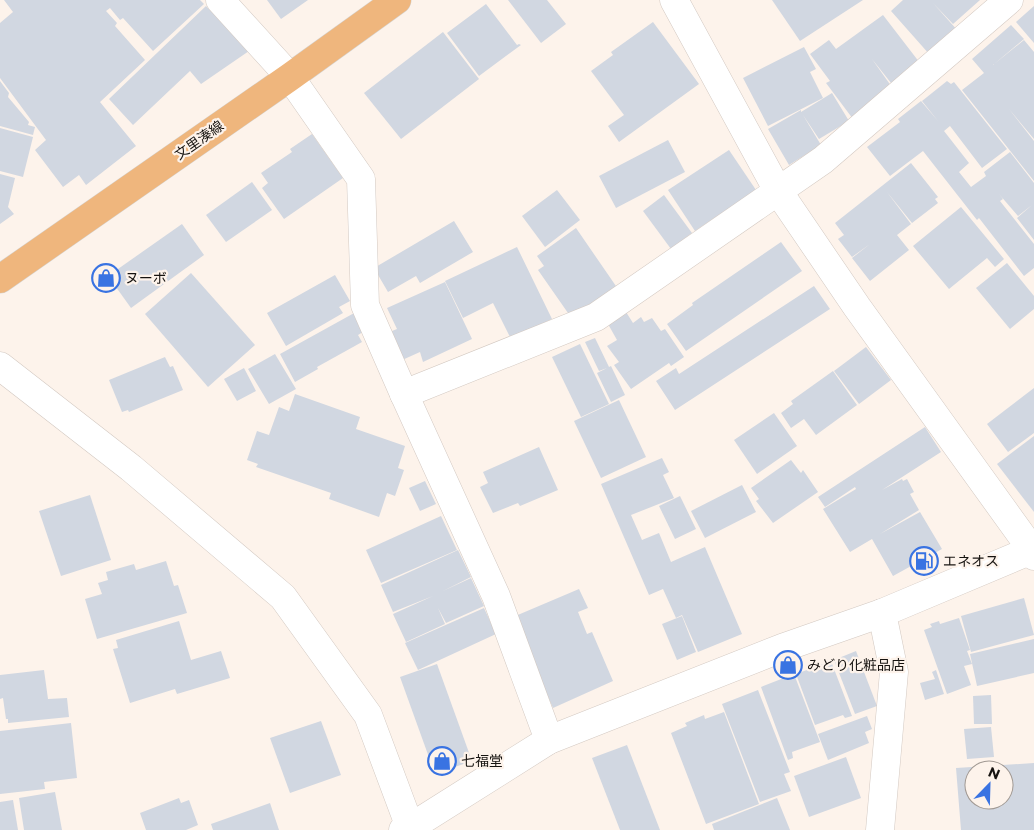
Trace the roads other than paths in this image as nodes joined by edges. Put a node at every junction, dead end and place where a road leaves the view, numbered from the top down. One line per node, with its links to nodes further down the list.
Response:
1 (220, 0): 5 (street)
2 (397, 0): 5 (main road, 文里湊線)
3 (674, 0): 6 (street)
4 (1009, 0): 6 (street)
5 (290, 77): 7 (main road, 文里湊線); 9 (street)
6 (778, 191): 9 (street); 10 (street)
7 (0, 279)
8 (0, 366): 13 (street)
9 (404, 394): 12 (street)
10 (1033, 552): 11 (street)
11 (882, 613): 12 (street); 14 (street)
12 (549, 740): 13 (street)
13 (408, 829)
14 (880, 830)

